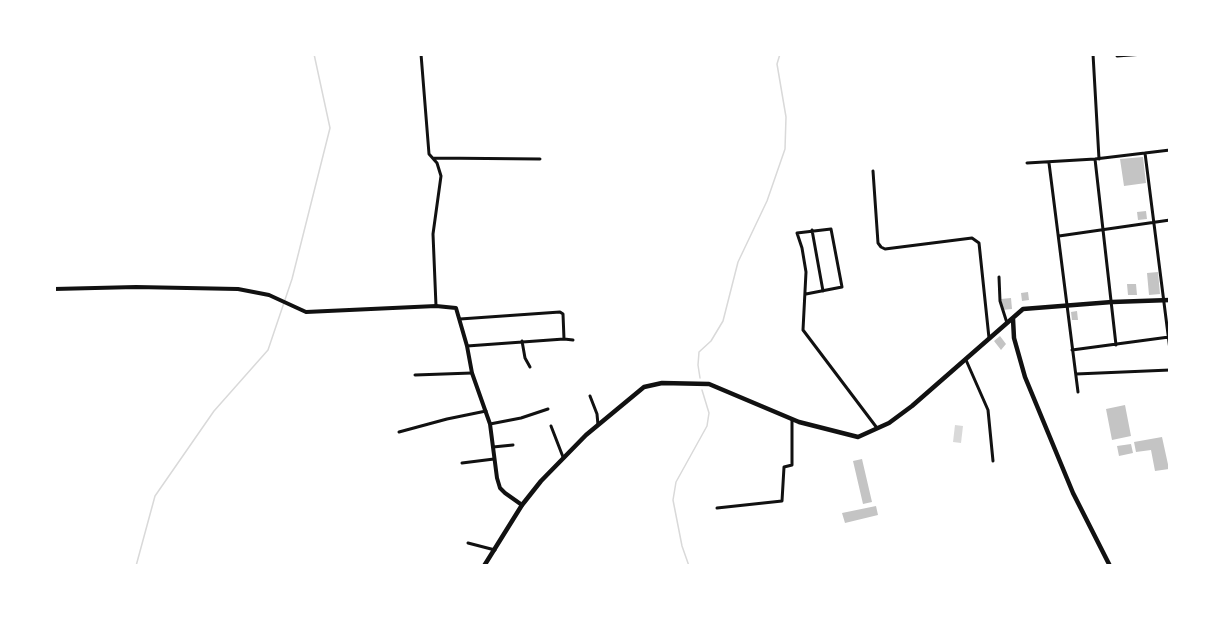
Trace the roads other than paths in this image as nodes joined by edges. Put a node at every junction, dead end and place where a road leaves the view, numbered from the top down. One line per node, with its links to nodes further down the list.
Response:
1 (421, 54): 7 (street)
2 (1093, 54): 9 (street)
3 (1144, 54): 4 (street)
4 (1116, 56)
5 (1170, 150): 6 (street)
6 (1146, 153): 9 (street); 14 (street)
7 (431, 158): 8 (street); 26 (street)
8 (540, 159)
9 (1097, 159): 11 (street); 16 (street)
10 (1027, 163): 11 (street)
11 (1049, 163): 17 (street)
12 (873, 171): 31 (street)
13 (1170, 220): 14 (street)
14 (1154, 223): 16 (street); 22 (street)
15 (812, 230): 20 (street); 20 (street); 21 (street)
16 (1104, 230): 17 (street); 24 (street)
17 (1059, 236): 25 (street)
18 (999, 277): 29 (street)
19 (54, 289): 26 (street)
20 (824, 291): 21 (street)
21 (806, 294): 53 (street)
22 (1163, 300): 23 (main road); 24 (main road); 30 (street)
23 (1170, 300)
24 (1112, 302): 25 (main road); 35 (street)
25 (1066, 305): 28 (main road); 38 (street)
26 (436, 306): 27 (street)
27 (460, 319): 32 (street); 36 (street)
28 (1013, 319): 29 (main road); 66 (main road)
29 (1007, 323): 31 (main road)
30 (1168, 337): 35 (street); 37 (street)
31 (989, 338): 39 (main road)
32 (564, 339): 33 (street); 34 (street)
33 (573, 340)
34 (522, 341): 36 (street); 40 (street)
35 (1116, 345): 38 (street)
36 (467, 346): 42 (street)
37 (1170, 350)
38 (1072, 351): 43 (street)
39 (966, 360): 53 (main road); 59 (street)
40 (530, 367)
41 (1170, 370): 43 (street)
42 (472, 373): 44 (street); 48 (street)
43 (1076, 374): 45 (street)
44 (416, 375)
45 (1078, 392)
46 (590, 396): 52 (street)
47 (548, 409): 50 (street)
48 (486, 411): 50 (street); 54 (street)
49 (792, 418): 52 (main road); 53 (main road); 62 (street)
50 (490, 424): 56 (street)
51 (551, 426): 57 (street)
52 (598, 426): 57 (main road)
53 (877, 429)
54 (399, 432)
55 (513, 445): 56 (street)
56 (493, 447): 58 (street)
57 (563, 457): 61 (main road)
58 (494, 459): 60 (street); 61 (street)
59 (993, 461)
60 (462, 463)
61 (522, 505): 64 (main road)
62 (717, 508)
63 (468, 543): 64 (street)
64 (495, 550): 65 (main road)
65 (484, 566)
66 (1110, 566)

